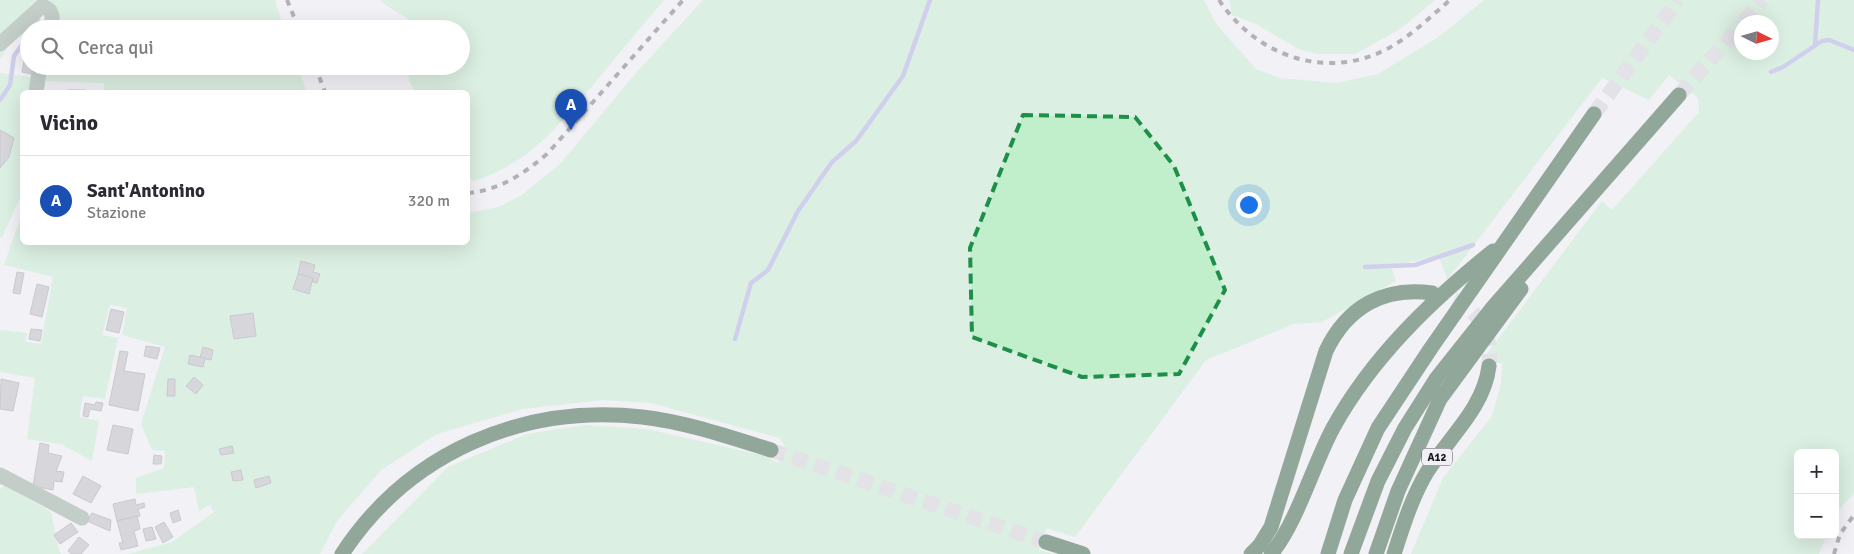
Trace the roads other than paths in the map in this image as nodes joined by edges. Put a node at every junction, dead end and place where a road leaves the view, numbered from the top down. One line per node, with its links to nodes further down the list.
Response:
1 (27, 20): 2 (street)
2 (51, 20)
3 (20, 26): 4 (street)
4 (0, 44)
5 (39, 75): 6 (street)
6 (36, 90)
7 (1679, 95): 9 (highway)
8 (1594, 114): 10 (highway)
9 (1583, 205): 22 (highway); 23 (highway)
10 (1508, 239): 20 (highway); 21 (highway)
11 (1432, 293): 19 (highway)
12 (1489, 366): 24 (highway, A12)
13 (771, 450): 17 (highway)
14 (0, 477): 15 (street)
15 (82, 518)
16 (1046, 542): 18 (highway)
17 (342, 554)
18 (1083, 554)
19 (1251, 554)
20 (1270, 554)
21 (1328, 554)
22 (1351, 554)
23 (1376, 554)
24 (1394, 554)

